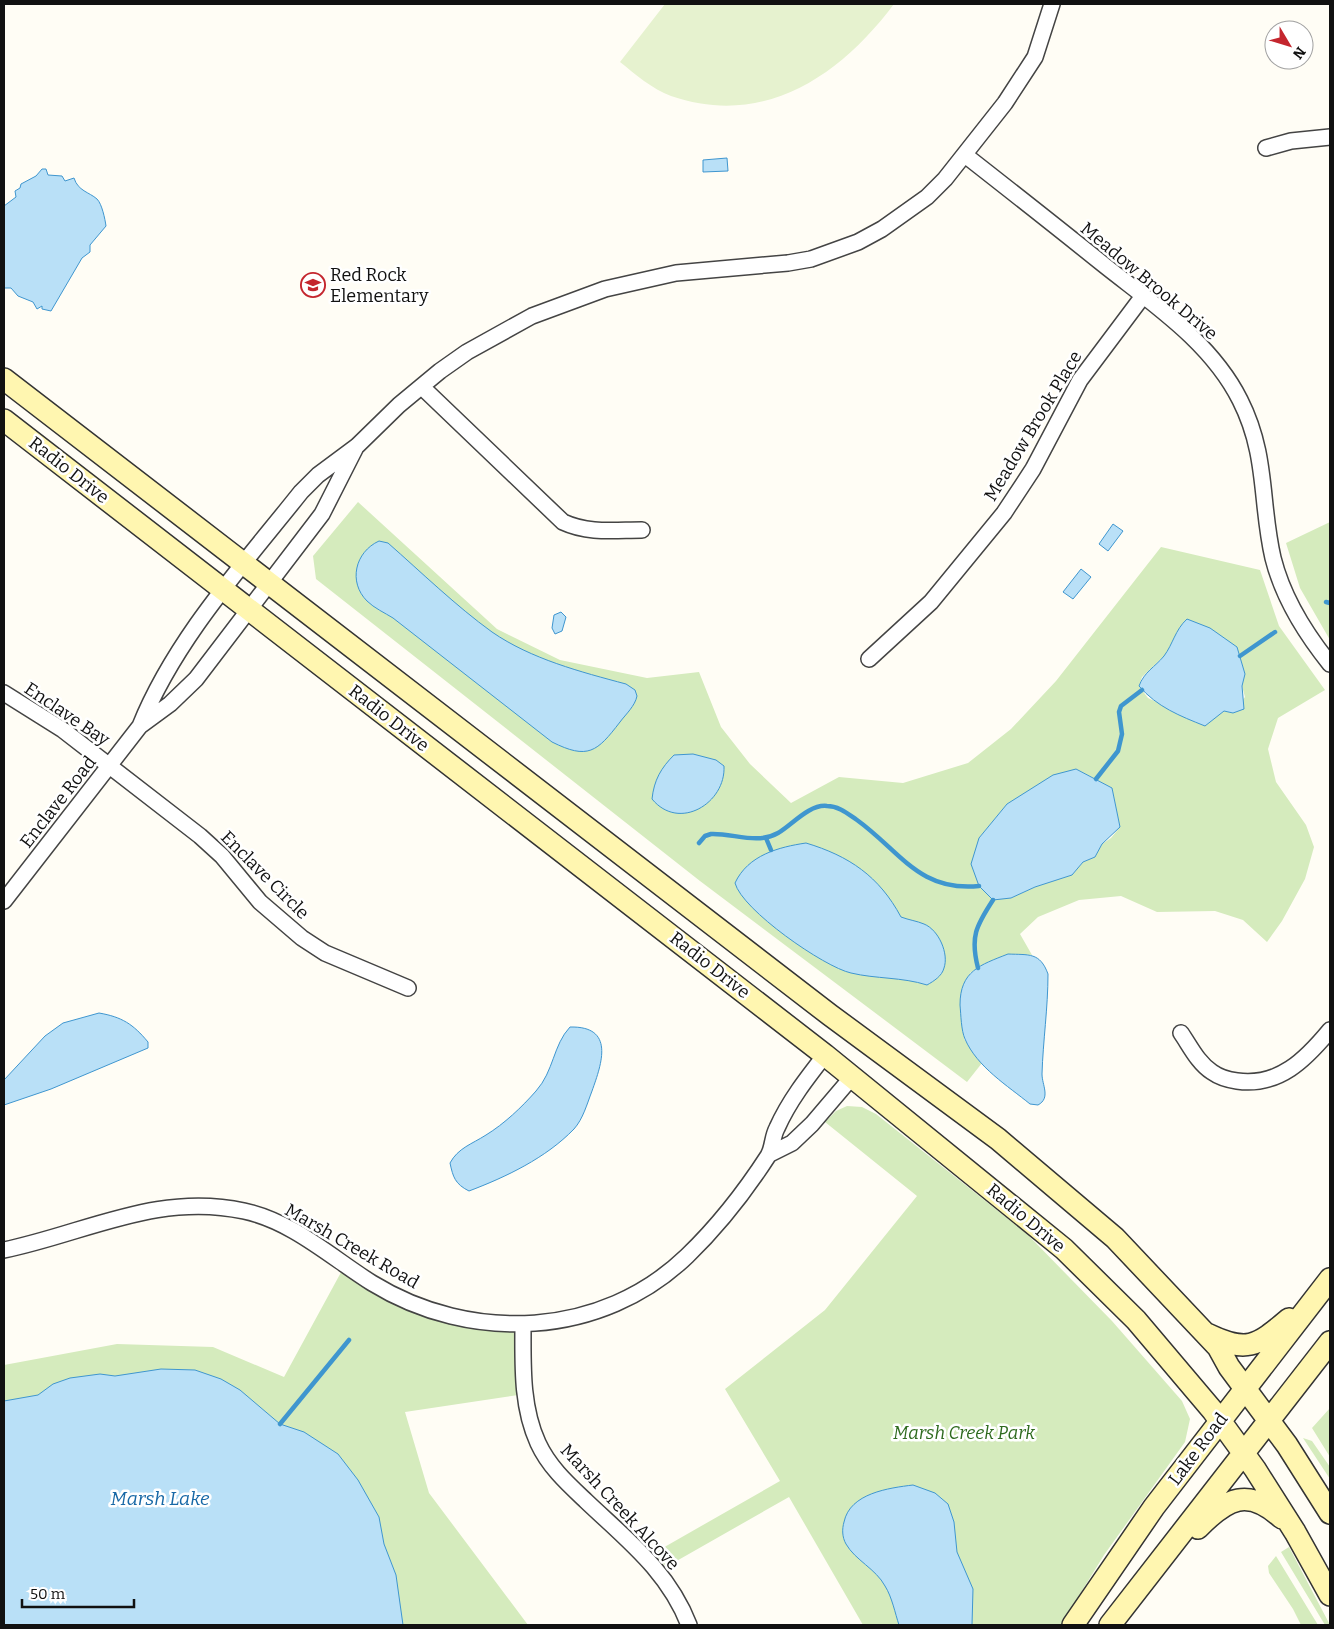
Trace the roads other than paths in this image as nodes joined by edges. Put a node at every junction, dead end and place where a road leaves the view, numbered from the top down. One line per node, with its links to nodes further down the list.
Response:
1 (1052, 4): 4 (street)
2 (1330, 137): 3 (street)
3 (1266, 148)
4 (965, 155): 5 (street, Meadow Brook Drive); 7 (street)
5 (1142, 296): 15 (street, Meadow Brook Place); 16 (street, Meadow Brook Drive)
6 (4, 379): 11 (main road, Radio Drive)
7 (422, 387): 9 (street); 10 (street)
8 (4, 420): 13 (main road, Radio Drive)
9 (357, 446): 11 (street, Enclave Road); 12 (street, Enclave Road)
10 (642, 530)
11 (244, 564): 12 (main road, Radio Drive); 13 (street, Enclave Road)
12 (270, 584): 14 (street, Enclave Road); 30 (main road, Radio Drive)
13 (224, 590): 14 (main road, Radio Drive); 18 (street, Enclave Road)
14 (249, 610): 18 (street, Enclave Road); 24 (main road, Radio Drive)
15 (870, 659)
16 (1330, 664)
17 (4, 693): 19 (street, Enclave Bay)
18 (140, 726): 19 (street, Enclave Road)
19 (110, 766): 20 (street, Enclave Road); 21 (street, Enclave Circle)
20 (4, 901)
21 (408, 988)
22 (1330, 1030): 23 (street)
23 (1181, 1033)
24 (825, 1054): 25 (main road, Radio Drive); 26 (street, Marsh Creek Road)
25 (852, 1077): 26 (street, Marsh Creek Road); 33 (main road, Radio Drive)
26 (770, 1154): 29 (street, Marsh Creek Road)
27 (4, 1250): 29 (street, Marsh Creek Road)
28 (1326, 1285): 30 (main road); 32 (main road, Lake Road)
29 (523, 1324): 40 (street, Marsh Creek Alcove)
30 (1203, 1332): 32 (main road, Radio Drive)
31 (1330, 1342): 34 (main road)
32 (1245, 1388): 33 (main road, Lake Road); 34 (main road, Radio Drive)
33 (1220, 1420): 35 (main road, Radio Drive); 41 (main road, Lake Road)
34 (1269, 1420): 35 (main road); 36 (main road, Radio Drive)
35 (1243, 1453): 37 (main road, Radio Drive); 39 (main road)
36 (1330, 1513)
37 (1295, 1532): 38 (main road, Radio Drive); 39 (main road)
38 (1330, 1595)
39 (1126, 1605): 42 (main road)
40 (689, 1625)
41 (1073, 1625)
42 (1110, 1625)

